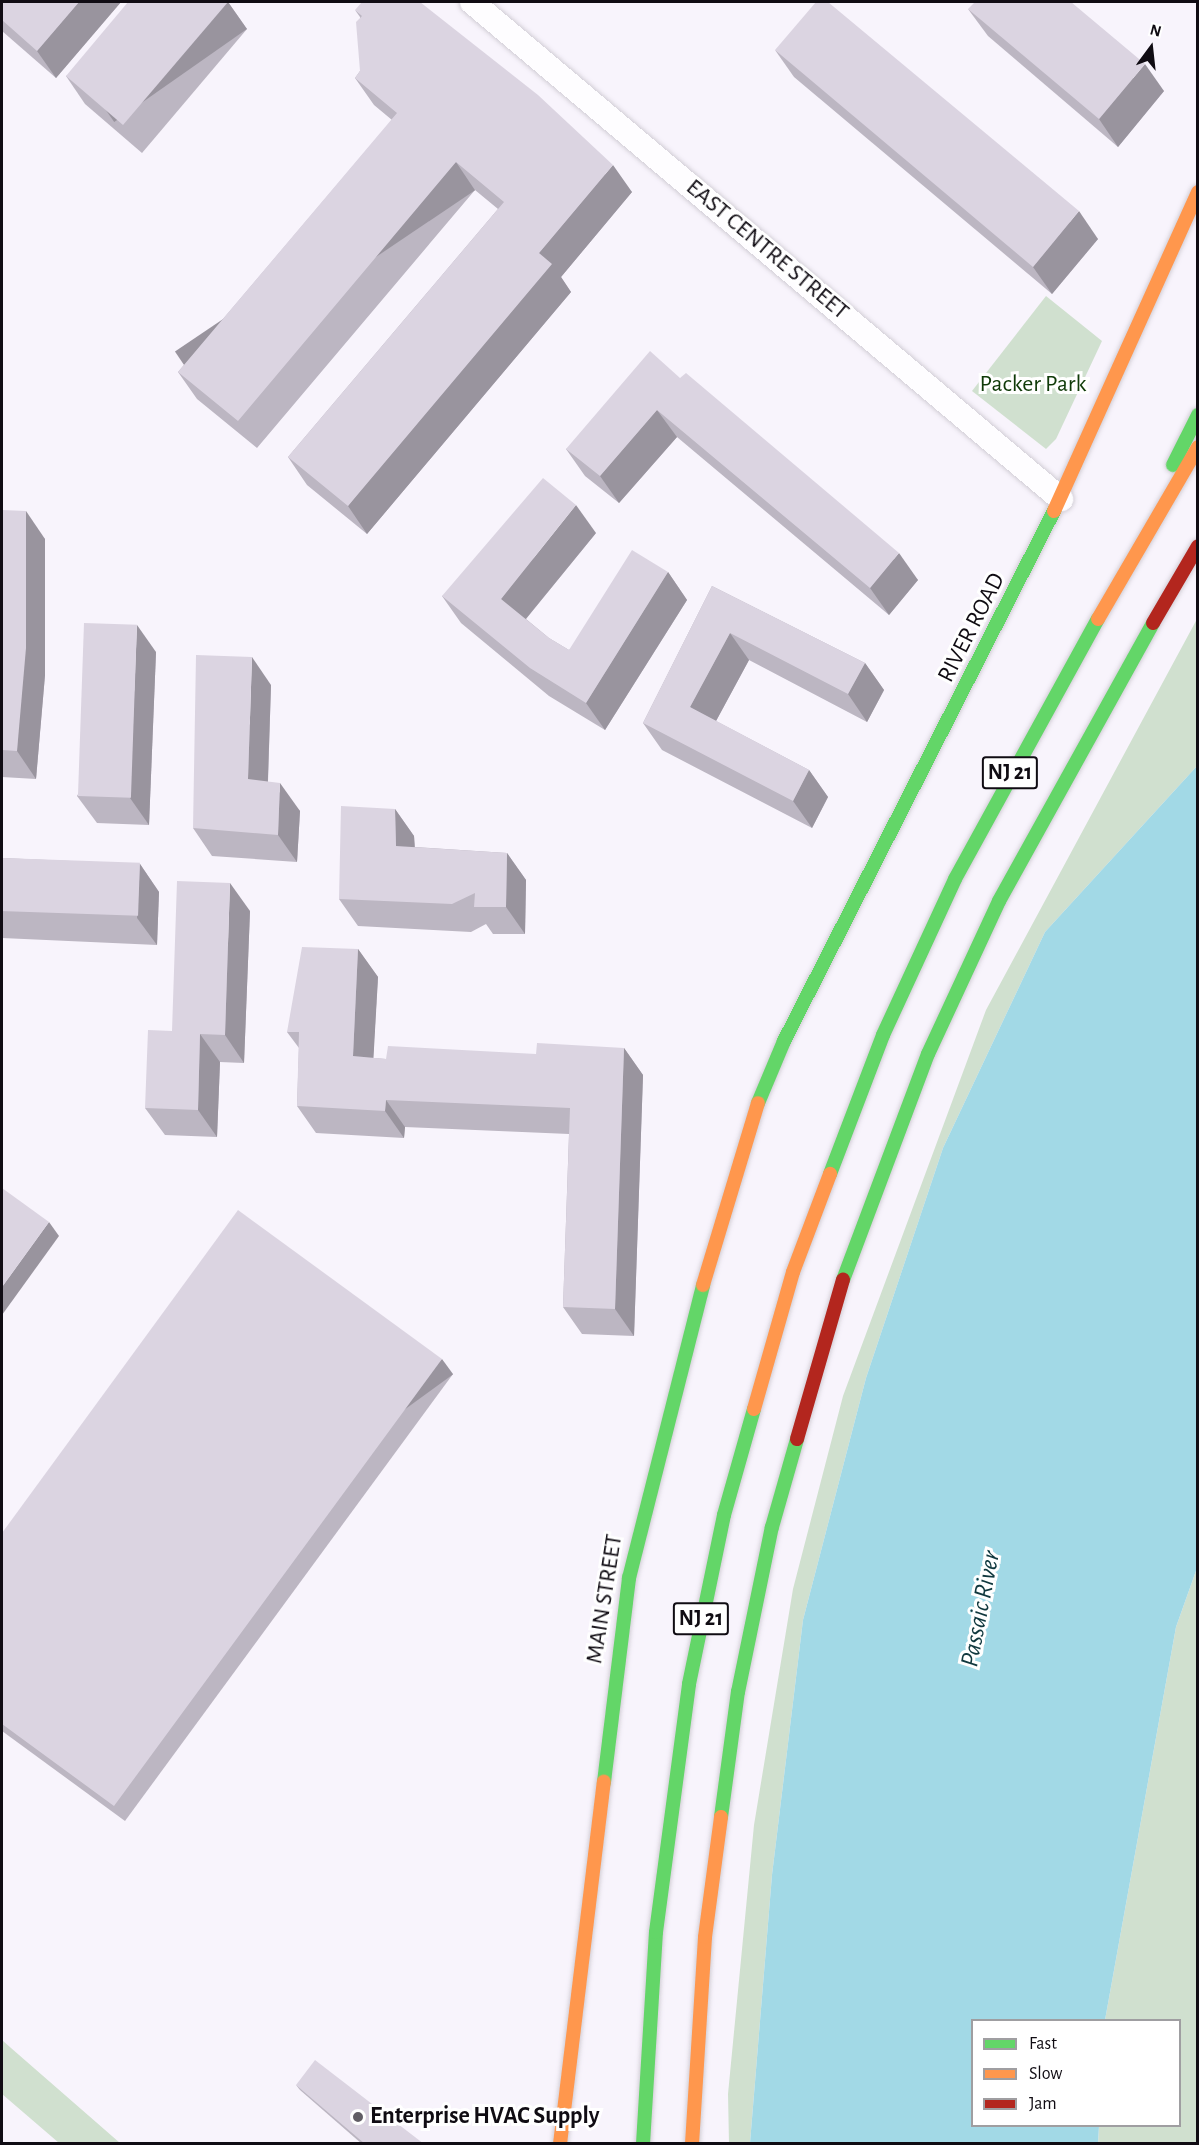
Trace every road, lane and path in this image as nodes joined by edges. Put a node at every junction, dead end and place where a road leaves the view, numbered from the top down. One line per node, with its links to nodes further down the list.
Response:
1 (472, 2): 5 (street, EAST CENTRE STREET)
2 (1197, 192): 5 (main road, RIVER ROAD)
3 (1197, 415): 7 (main road)
4 (1197, 447): 7 (main road, NJ 21)
5 (1061, 499): 8 (main road, RIVER ROAD)
6 (1197, 546): 11 (main road, NJ 21)
7 (1074, 659): 10 (main road, NJ 21)
8 (768, 1076): 9 (main road, MAIN STREET)
9 (560, 2144)
10 (643, 2144)
11 (692, 2144)

